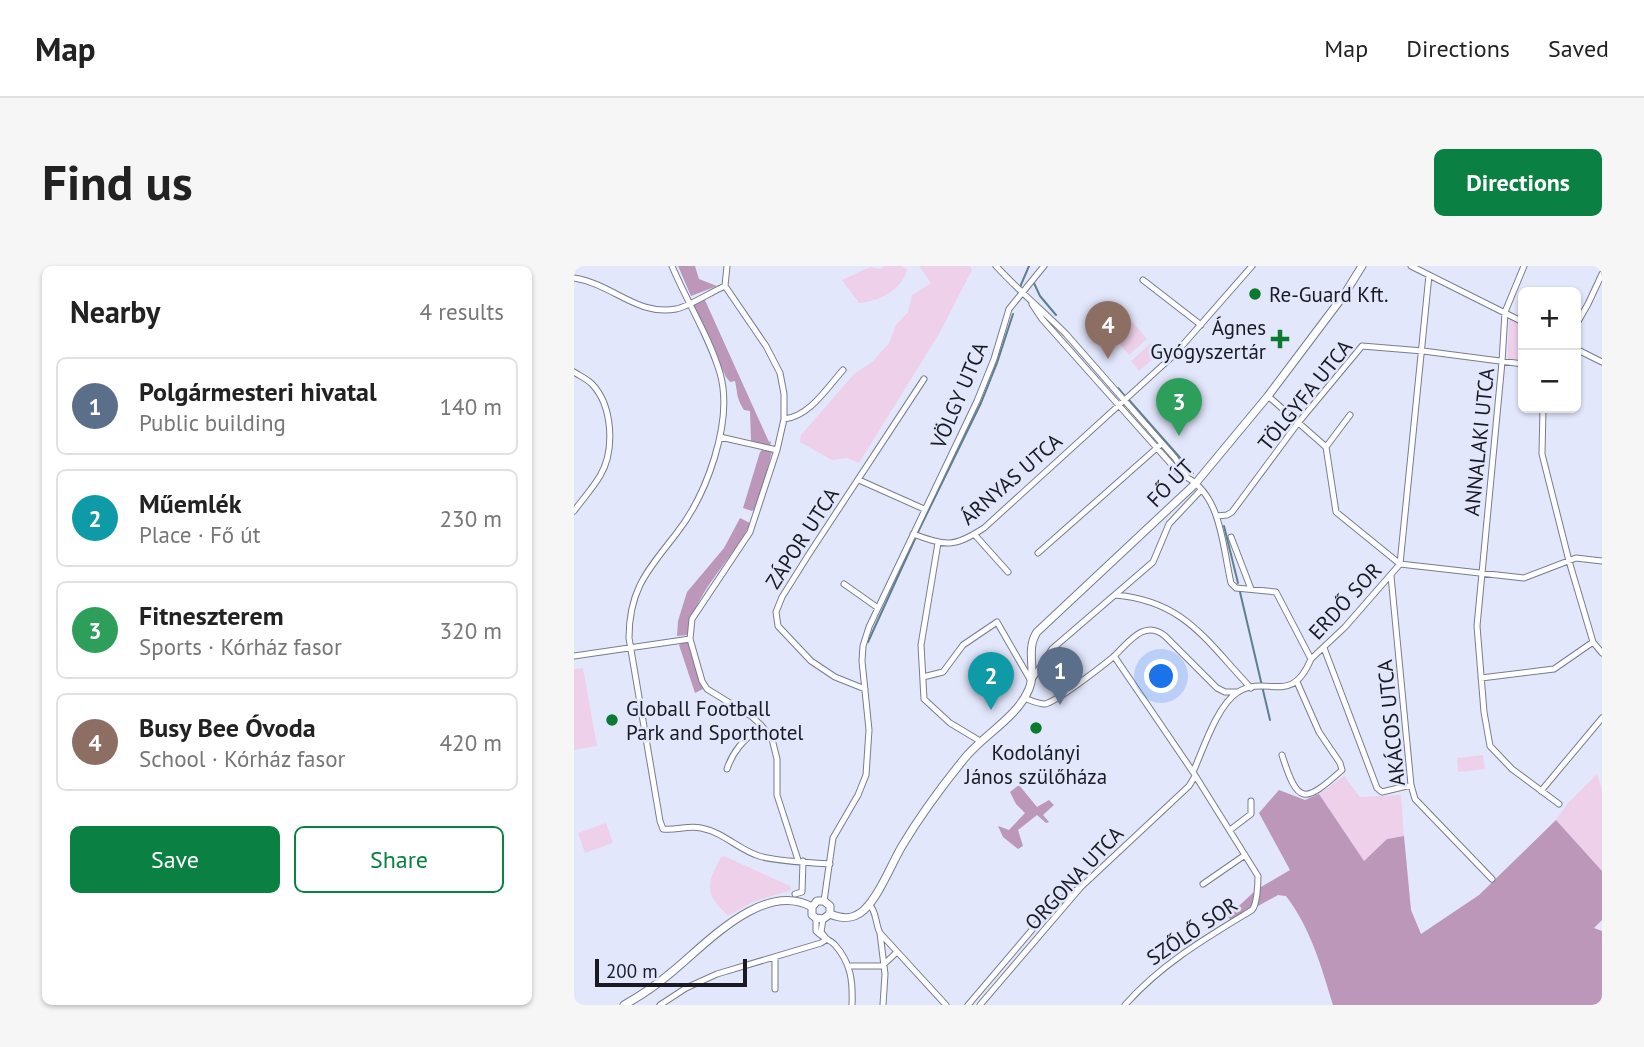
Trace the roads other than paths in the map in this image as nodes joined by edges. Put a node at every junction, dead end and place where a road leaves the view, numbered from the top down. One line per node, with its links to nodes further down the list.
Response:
1 (672, 266): 17 (street)
2 (727, 266): 15 (street)
3 (996, 266): 16 (street)
4 (1035, 266): 11 (street)
5 (1044, 266): 11 (street, VÖLGY UTCA)
6 (1252, 266): 21 (street, ÁRNYAS UTCA)
7 (1362, 266): 30 (main road, FŐ ÚT)
8 (1410, 266): 12 (street)
9 (1524, 266): 18 (street, ANNALAKI UTCA)
10 (1602, 274): 19 (street)
11 (1037, 275): 16 (street, VÖLGY UTCA)
12 (1429, 275): 18 (street); 23 (street)
13 (574, 278): 17 (street)
14 (1143, 280): 21 (street)
15 (725, 286): 17 (street); 34 (street)
16 (1023, 295): 31 (street); 43 (street, VÖLGY UTCA)
17 (688, 303): 36 (street)
18 (1505, 312): 20 (street); 24 (street, ANNALAKI UTCA)
19 (1581, 316)
20 (1518, 319)
21 (1201, 325): 31 (street, ÁRNYAS UTCA)
22 (1578, 350): 25 (street)
23 (1423, 351): 24 (street, TÖLGYFA UTCA); 35 (street, TÖLGYFA UTCA); 53 (street)
24 (1502, 362): 26 (street, TÖLGYFA UTCA); 55 (street, ANNALAKI UTCA)
25 (1602, 362)
26 (1518, 364)
27 (843, 370): 34 (street)
28 (574, 372): 44 (street)
29 (924, 379): 40 (street, ZÁPOR UTCA)
30 (1268, 397): 35 (street); 41 (main road, FŐ ÚT)
31 (1121, 402): 37 (street); 47 (street, ÁRNYAS UTCA)
32 (1543, 413): 51 (street)
33 (1350, 415): 38 (street)
34 (784, 419): 39 (street)
35 (1298, 423): 38 (street); 45 (street, TÖLGYFA UTCA)
36 (720, 437): 39 (street); 63 (street)
37 (1160, 445): 41 (street); 50 (street)
38 (1326, 447): 53 (street)
39 (777, 450): 61 (street)
40 (859, 480): 43 (street); 74 (street, ZÁPOR UTCA)
41 (1195, 484): 42 (street); 71 (main road, FŐ ÚT)
42 (1202, 491): 45 (street); 59 (street, FŐ ÚT)
43 (924, 509): 46 (street, ÁRNYAS UTCA)
44 (574, 512)
45 (1217, 516): 58 (street)
46 (913, 534): 49 (street, ÁRNYAS UTCA); 60 (street, ÁRNYAS UTCA)
47 (974, 534): 49 (street, ÁRNYAS UTCA); 54 (street)
48 (1231, 537): 58 (street)
49 (938, 542): 69 (street)
50 (1038, 553)
51 (1569, 561): 52 (street); 55 (street); 62 (street)
52 (1602, 561)
53 (1400, 564): 55 (street); 56 (street, ERDŐ SOR)
54 (1008, 572)
55 (1481, 574): 70 (street, ANNALAKI UTCA)
56 (1391, 576): 64 (street, ERDŐ SOR); 83 (street, AKÁCOS UTCA)
57 (844, 584): 60 (street)
58 (1251, 589): 68 (street)
59 (1115, 595): 71 (street, FŐ ÚT); 73 (street)
60 (877, 608): 74 (street, ÁRNYAS UTCA)
61 (690, 639): 63 (street); 78 (street)
62 (1593, 642): 65 (street); 70 (street)
63 (630, 647): 66 (street); 89 (street)
64 (1324, 648): 68 (street, ERDŐ SOR); 83 (street)
65 (1602, 653)
66 (574, 656)
67 (1114, 656): 75 (street); 76 (street); 82 (street)
68 (1311, 659): 72 (street, ERDŐ SOR)
69 (923, 677): 71 (street); 79 (street)
70 (1481, 678): 84 (street, ANNALAKI UTCA)
71 (1031, 681): 76 (main road, FŐ ÚT)
72 (1297, 682): 73 (street); 80 (street)
73 (1251, 688): 75 (street)
74 (864, 689): 90 (street, ÁRNYAS UTCA)
75 (1238, 692): 82 (street, ORGONA UTCA)
76 (1024, 698): 79 (main road, FŐ ÚT)
77 (1602, 718): 84 (street)
78 (761, 724): 81 (street); 89 (street)
79 (980, 741): 96 (main road, FŐ ÚT)
80 (1282, 755)
81 (727, 769)
82 (1194, 774): 87 (street); 93 (street, ORGONA UTCA)
83 (1411, 785): 91 (street, AKÁCOS UTCA)
84 (1541, 791): 86 (street)
85 (1251, 801): 87 (street)
86 (1559, 804)
87 (1230, 830): 88 (street)
88 (1245, 855): 92 (street); 113 (street, SZŐLŐ SOR)
89 (800, 861): 90 (street); 94 (street)
90 (830, 864): 95 (street, ÁRNYAS UTCA)
91 (1492, 879)
92 (1203, 884)
93 (1081, 887): 111 (street); 112 (street, ORGONA UTCA)
94 (795, 894)
95 (824, 901): 97 (main road); 98 (main road)
96 (869, 904): 98 (main road); 99 (street)
97 (812, 906): 98 (main road); 106 (main road)
98 (823, 917): 100 (street)
99 (880, 933): 101 (street); 103 (street)
100 (827, 939): 102 (street); 104 (street)
101 (897, 952): 103 (street); 110 (street)
102 (775, 957): 105 (street); 107 (street)
103 (884, 965): 104 (street); 109 (street)
104 (849, 966): 108 (street)
105 (775, 989)
106 (626, 1005)
107 (660, 1005)
108 (852, 1005)
109 (883, 1005)
110 (946, 1005)
111 (968, 1005)
112 (980, 1005)
113 (1125, 1005)

